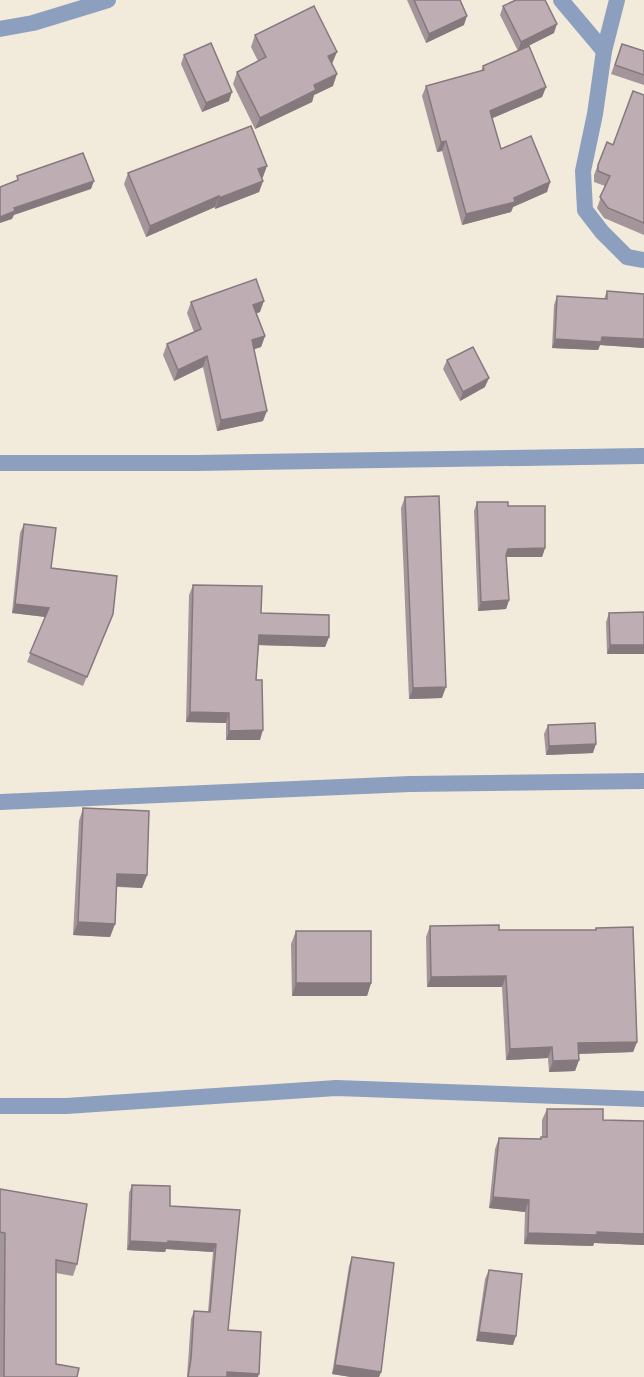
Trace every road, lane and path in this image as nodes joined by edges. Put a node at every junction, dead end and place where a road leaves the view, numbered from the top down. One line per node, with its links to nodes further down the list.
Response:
1 (108, 0): 4 (street)
2 (561, 0): 5 (street)
3 (617, 0): 5 (street)
4 (0, 29)
5 (604, 51): 6 (street)
6 (644, 260)
7 (644, 456): 8 (street)
8 (0, 463)
9 (644, 781): 10 (street)
10 (0, 802)
11 (644, 1099): 12 (street)
12 (0, 1106)

